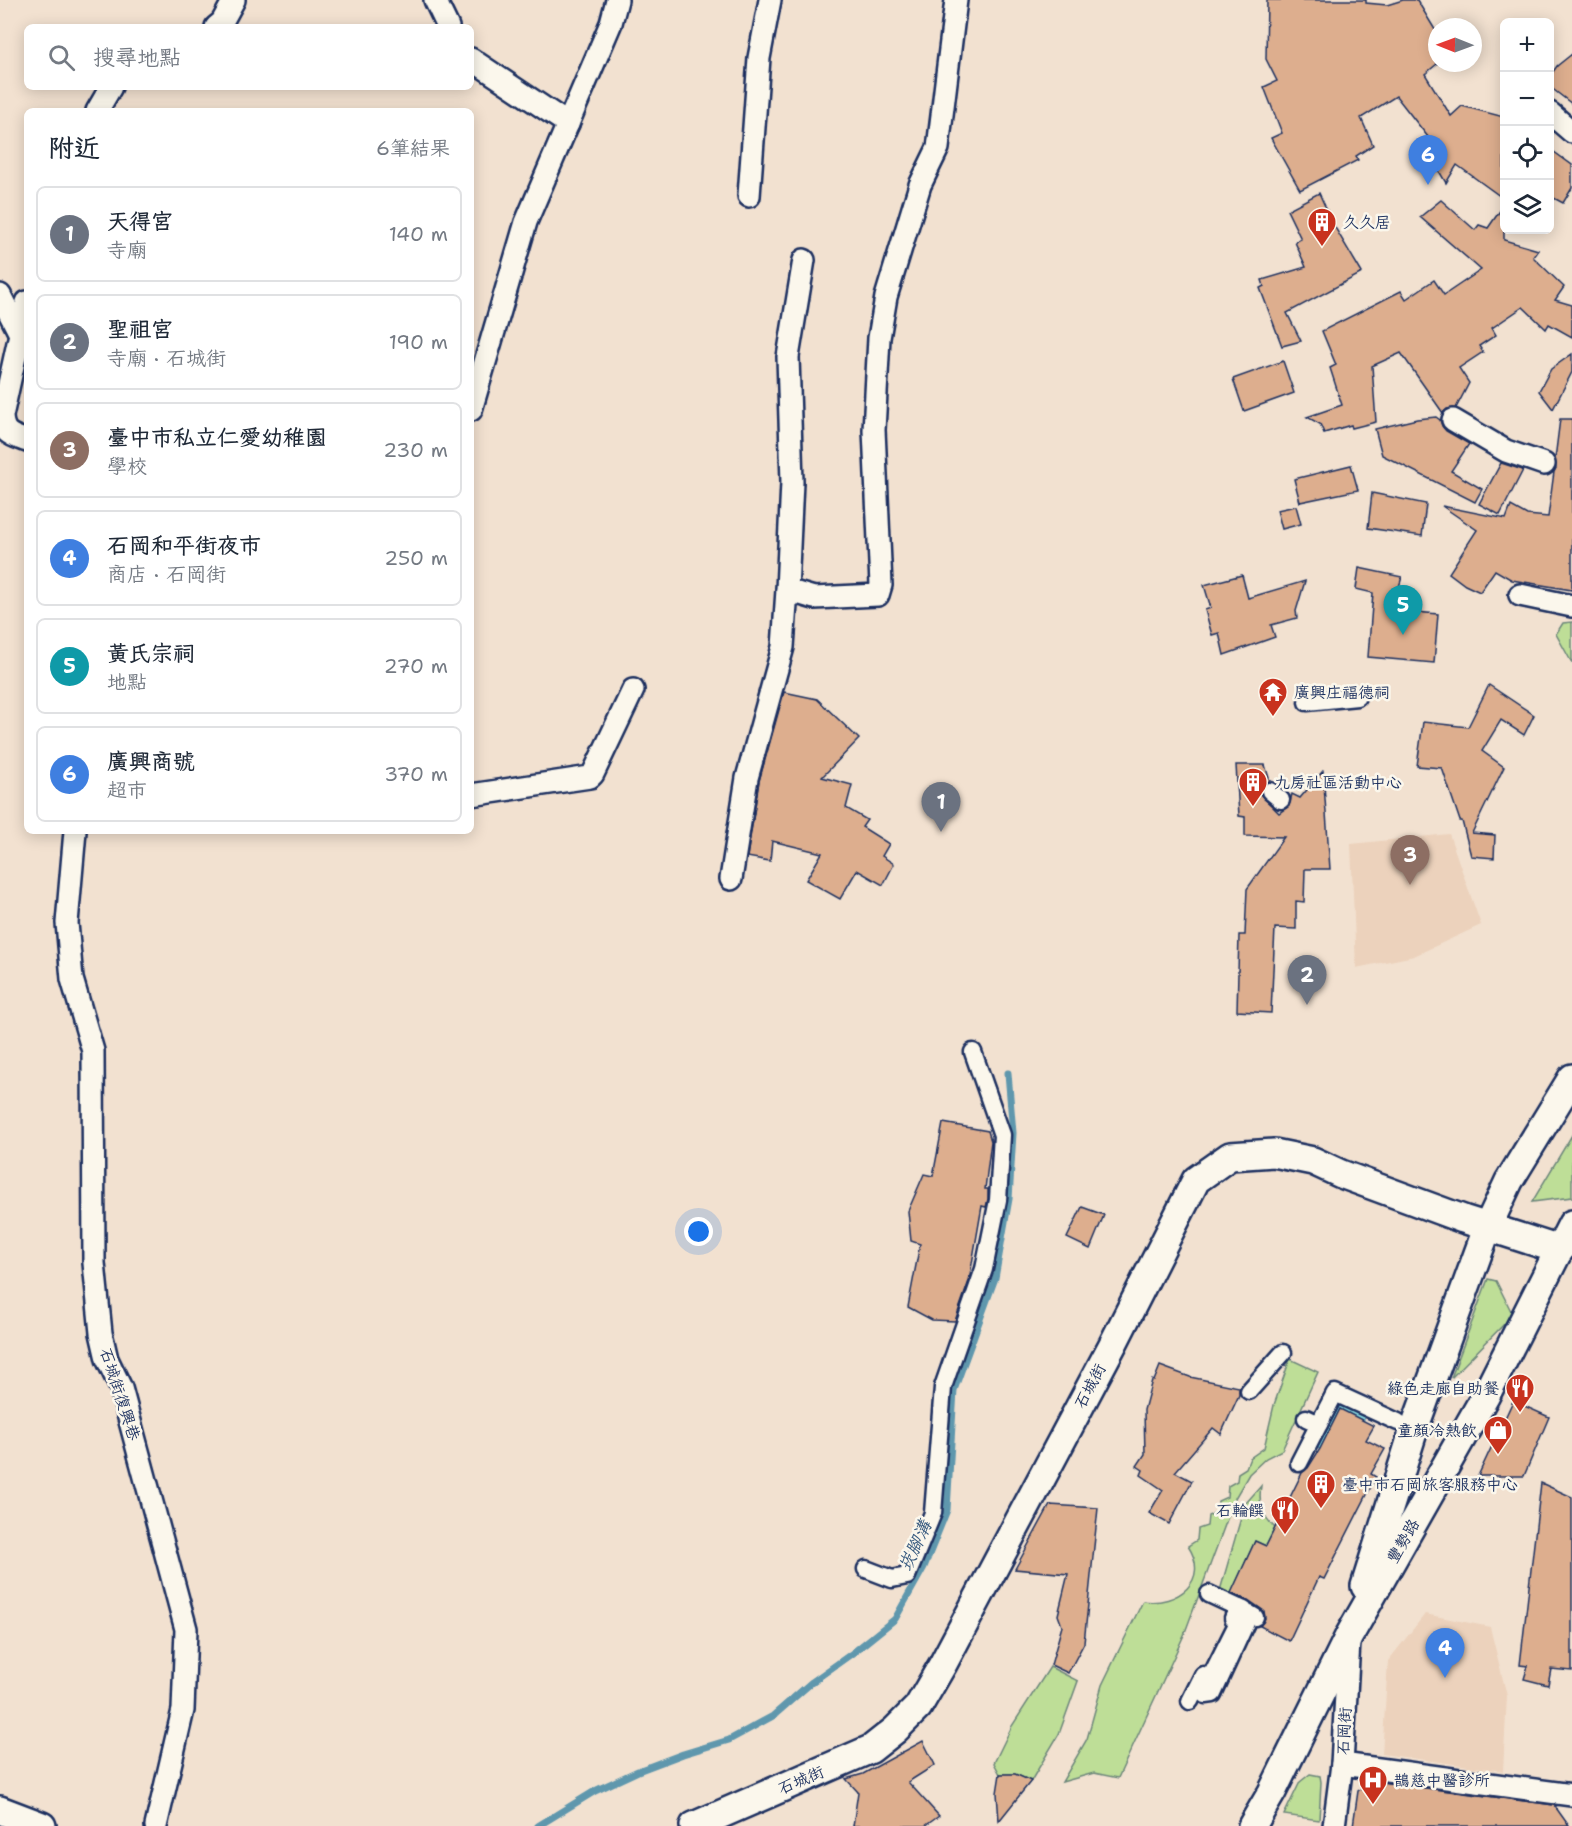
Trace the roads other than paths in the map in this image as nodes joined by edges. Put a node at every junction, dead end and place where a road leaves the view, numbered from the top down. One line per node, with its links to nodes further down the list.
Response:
1 (234, 0): 6 (street)
2 (435, 0): 7 (street)
3 (617, 0): 12 (street)
4 (770, 0): 14 (street)
5 (956, 0): 23 (street)
6 (220, 24)
7 (447, 24)
8 (474, 61): 12 (street)
9 (109, 90): 10 (street)
10 (99, 108)
11 (1554, 116): 13 (street)
12 (568, 124): 19 (street)
13 (1572, 132)
14 (749, 196)
15 (804, 260): 23 (street)
16 (0, 295): 18 (street)
17 (24, 316): 18 (street)
18 (20, 334): 21 (street)
19 (474, 400)
20 (1453, 420): 22 (street)
21 (24, 440)
22 (1544, 464)
23 (787, 590): 31 (street)
24 (1520, 595): 25 (street)
25 (1572, 606)
26 (633, 690): 29 (street)
27 (1357, 697): 28 (street)
28 (1307, 702)
29 (474, 795)
30 (74, 839): 51 (street, 石城街復興巷)
31 (731, 879)
32 (973, 1052): 41 (street)
33 (1572, 1078): 35 (street)
34 (1572, 1224): 36 (street, 豐勢路)
35 (1488, 1226): 36 (street, 石城街); 45 (street); 52 (street, 石城街)
36 (1560, 1250): 45 (street, 豐勢路)
37 (1283, 1353): 38 (street)
38 (1249, 1391)
39 (1398, 1422): 40 (street)
40 (1299, 1463)
41 (867, 1569)
42 (1209, 1594): 43 (street)
43 (1239, 1608): 44 (street); 46 (street)
44 (1255, 1617)
45 (1349, 1636): 47 (street, 石岡街); 53 (street, 豐勢路)
46 (1190, 1701)
47 (1342, 1764): 48 (street); 54 (street, 石岡街)
48 (1572, 1795)
49 (0, 1810): 50 (street)
50 (42, 1826)
51 (156, 1826)
52 (694, 1826)
53 (1252, 1826)
54 (1334, 1826)

